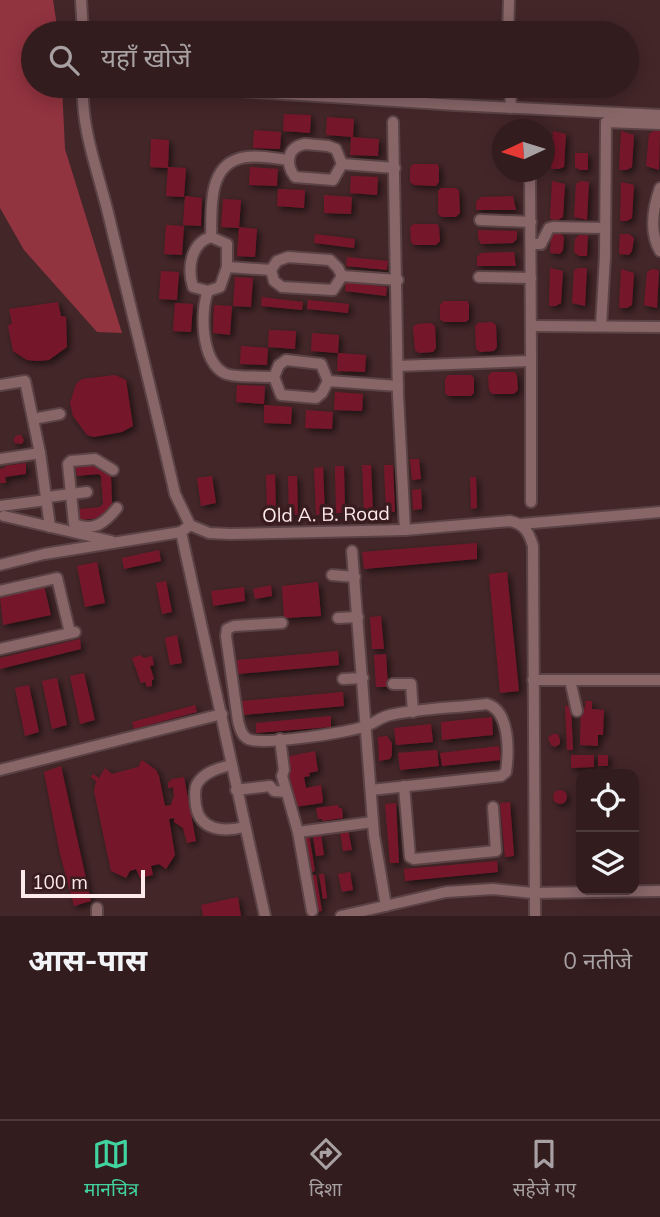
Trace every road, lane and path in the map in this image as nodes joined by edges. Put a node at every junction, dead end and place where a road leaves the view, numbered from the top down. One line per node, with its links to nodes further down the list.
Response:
1 (81, 0): 3 (street)
2 (509, 0): 4 (street)
3 (82, 21)
4 (508, 21)
5 (82, 98): 53 (street)
6 (352, 98): 8 (street)
7 (511, 98): 8 (street)
8 (511, 108): 9 (street)
9 (660, 115)
10 (393, 122): 14 (street)
11 (660, 124): 19 (street)
12 (288, 160): 13 (street); 13 (street); 20 (street)
13 (342, 164): 14 (street)
14 (395, 168): 28 (street)
15 (530, 182): 18 (street)
16 (660, 188): 22 (street)
17 (481, 220): 18 (street)
18 (531, 222): 21 (street)
19 (605, 228): 21 (street); 31 (street)
20 (211, 237): 23 (street); 29 (street)
21 (531, 244): 27 (street)
22 (660, 251)
23 (227, 267): 24 (street); 29 (street)
24 (271, 270): 25 (street); 25 (street)
25 (342, 276): 28 (street)
26 (480, 277): 27 (street)
27 (531, 278): 30 (street)
28 (398, 280): 34 (street)
29 (208, 290): 35 (street)
30 (532, 326): 31 (street); 33 (street)
31 (601, 326): 32 (street)
32 (660, 327)
33 (531, 361): 34 (street); 47 (street)
34 (398, 366): 38 (street)
35 (274, 377): 36 (street); 36 (street)
36 (328, 381): 38 (street)
37 (0, 385): 40 (street)
38 (398, 386): 54 (street)
39 (60, 414): 40 (street)
40 (33, 419): 41 (street)
41 (40, 453): 42 (street); 46 (street)
42 (0, 459)
43 (113, 470): 45 (street)
44 (87, 492): 45 (street)
45 (70, 494): 46 (street); 48 (street)
46 (47, 498): 49 (street); 52 (street)
47 (531, 502)
48 (117, 508)
49 (2, 511): 52 (street)
50 (660, 512): 51 (street, Old A. B. Road)
51 (521, 524): 54 (street, Old A. B. Road); 67 (street)
52 (50, 527): 55 (street)
53 (185, 528): 54 (street, Old A. B. Road); 55 (street); 73 (street)
54 (405, 530)
55 (114, 542): 57 (street)
56 (352, 551): 59 (street)
57 (0, 565)
58 (332, 575): 59 (street)
59 (355, 577): 61 (street)
60 (0, 592): 64 (street)
61 (358, 617): 62 (street); 65 (street)
62 (338, 618)
63 (282, 623): 75 (street)
64 (0, 649)
65 (363, 678): 66 (street); 74 (street)
66 (343, 679)
67 (533, 680): 68 (street); 88 (street)
68 (570, 680): 69 (street); 71 (street)
69 (660, 680)
70 (393, 684): 72 (street)
71 (577, 711)
72 (414, 712): 74 (street); 80 (street)
73 (222, 714): 76 (street); 77 (street)
74 (367, 726): 75 (street); 82 (street)
75 (280, 739): 78 (street)
76 (231, 765): 81 (street); 86 (street)
77 (0, 770)
78 (282, 776): 79 (street); 83 (street)
79 (270, 786): 81 (street); 83 (street)
80 (404, 786): 82 (street); 84 (street)
81 (236, 790): 86 (street)
82 (371, 790): 85 (street)
83 (286, 792): 87 (street)
84 (493, 807)
85 (373, 822): 87 (street); 90 (street)
86 (244, 827): 92 (street)
87 (298, 832): 91 (street)
88 (533, 889): 89 (street); 90 (street); 94 (street)
89 (660, 891)
90 (386, 906): 93 (street)
91 (312, 911)
92 (265, 916)
93 (341, 916)
94 (535, 916)

